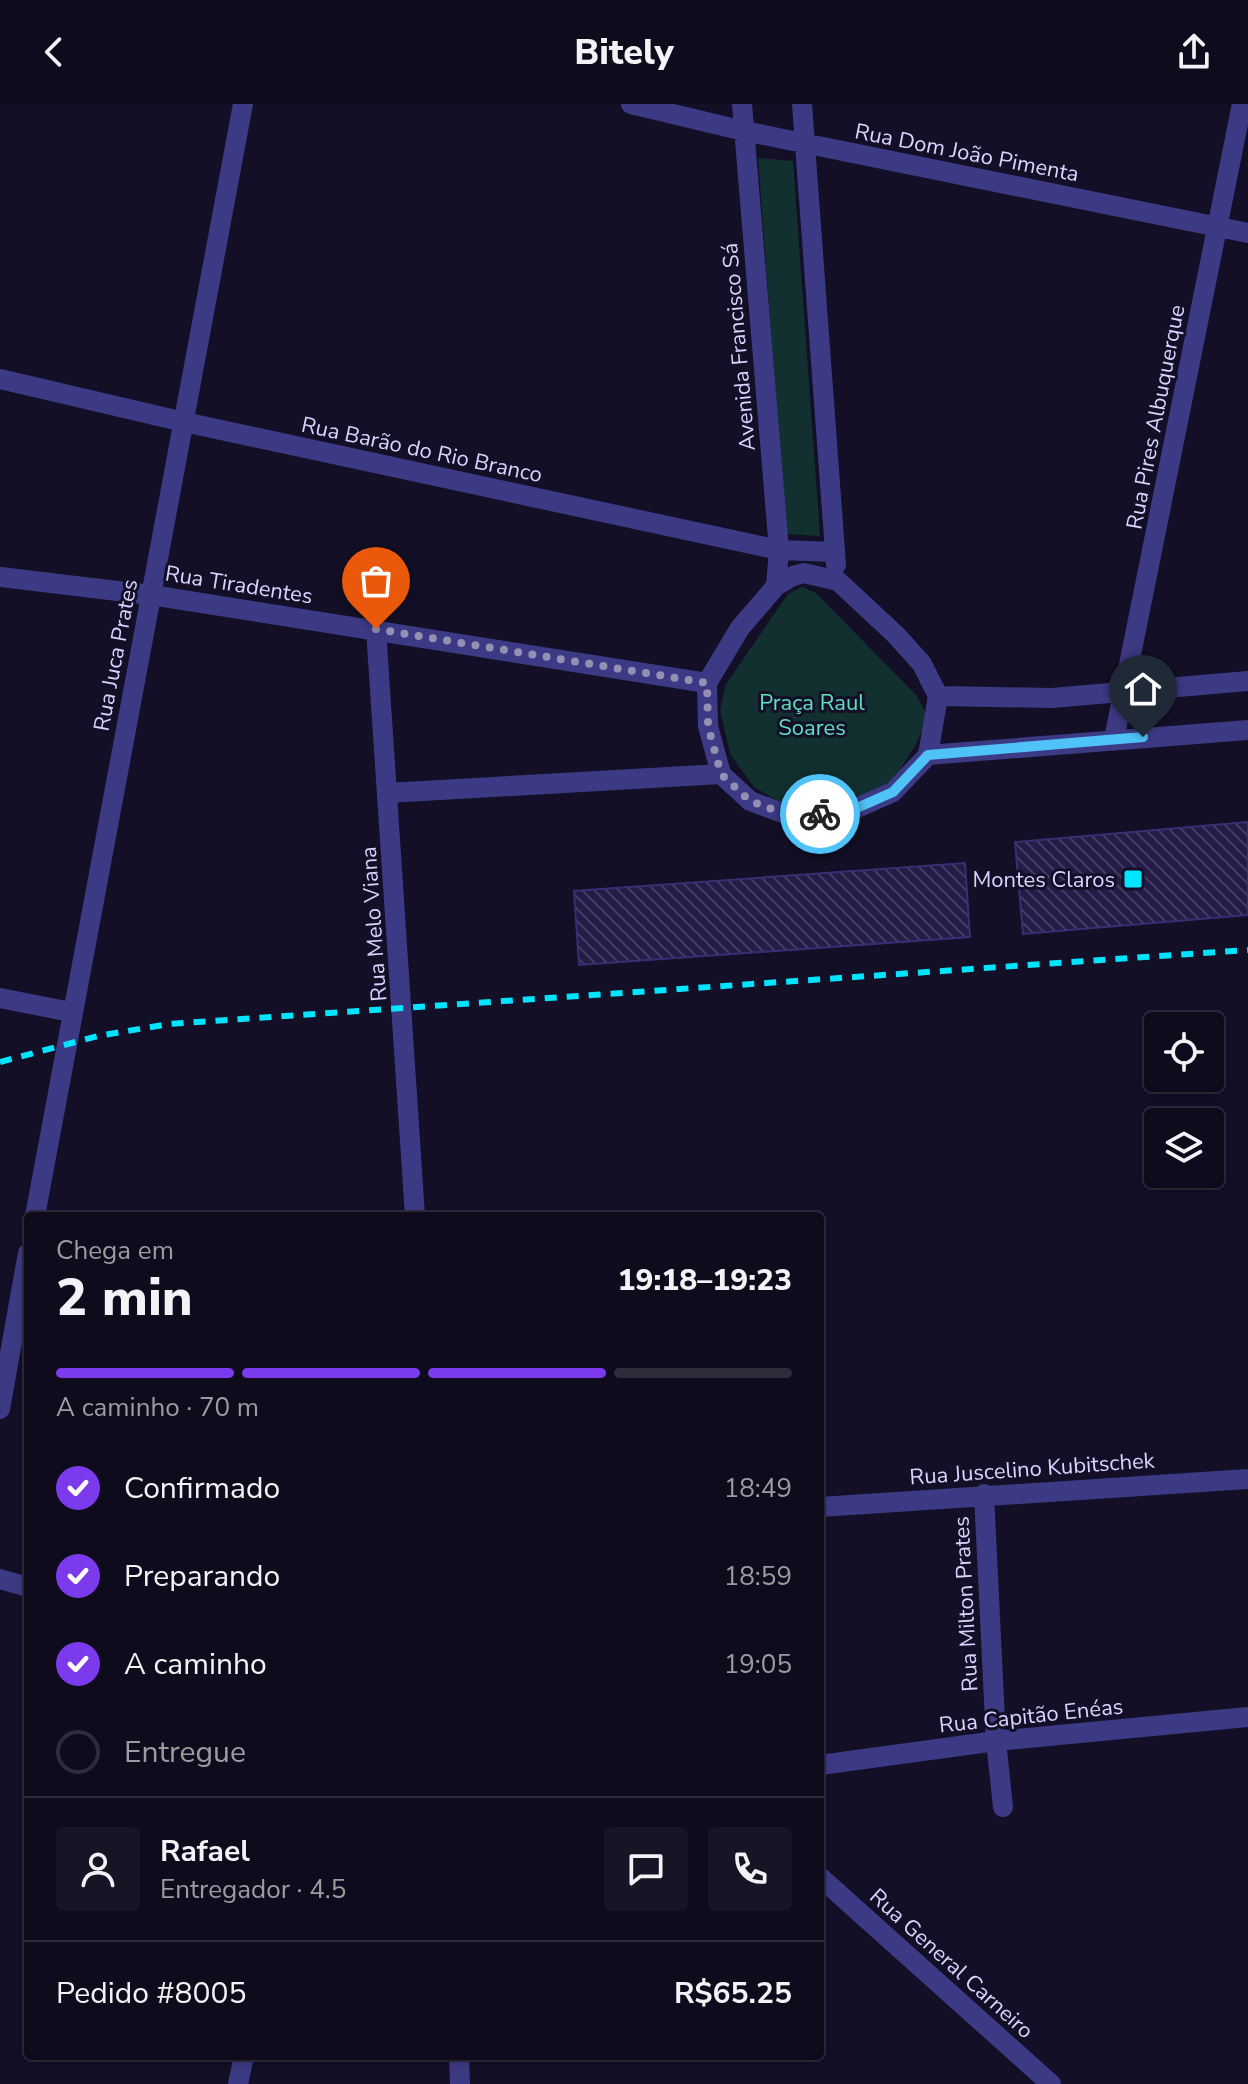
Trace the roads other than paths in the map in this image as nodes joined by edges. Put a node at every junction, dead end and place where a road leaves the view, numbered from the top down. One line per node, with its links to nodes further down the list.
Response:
1 (243, 104): 11 (street, Rua Juca Prates)
2 (631, 104): 6 (street, Rua Dom João Pimenta)
3 (742, 104): 6 (street, Avenida Francisco Sá)
4 (802, 104): 7 (street)
5 (1242, 104): 8 (street, Rua Pires Albuquerque)
6 (744, 131): 7 (street, Rua Dom João Pimenta); 12 (street, Avenida Francisco Sá)
7 (805, 144): 8 (street, Rua Dom João Pimenta); 13 (street)
8 (1218, 227): 9 (street, Rua Dom João Pimenta); 21 (street, Rua Pires Albuquerque)
9 (1248, 233)
10 (0, 379): 11 (street, Rua Barão do Rio Branco)
11 (184, 422): 12 (street, Rua Barão do Rio Branco); 17 (street, Rua Juca Prates)
12 (779, 550): 13 (street, Rua Barão do Rio Branco); 16 (street, Avenida Francisco Sá)
13 (835, 552): 15 (street)
14 (0, 577): 17 (street, Rua Tiradentes)
15 (838, 581): 16 (street); 22 (street)
16 (776, 586): 20 (street)
17 (151, 595): 18 (street, Rua Tiradentes); 29 (street, Rua Juca Prates)
18 (376, 629): 20 (street, Rua Tiradentes); 27 (street, Rua Melo Viana)
19 (1248, 681): 21 (street)
20 (707, 683): 26 (street)
21 (1125, 691): 22 (street); 24 (street, Rua Pires Albuquerque)
22 (938, 696): 25 (street)
23 (1248, 730): 24 (street)
24 (1114, 739): 25 (street)
25 (928, 755): 26 (street)
26 (721, 774): 27 (street)
27 (387, 793): 31 (street, Rua Melo Viana)
28 (0, 998): 29 (street)
29 (71, 1012): 30 (street, Rua Juca Prates)
30 (36, 1212)
31 (415, 1212)
32 (24, 1275): 33 (street)
33 (0, 1409)
34 (1248, 1479): 35 (street, Rua Juscelino Kubitschek)
35 (984, 1494): 36 (street, Rua Juscelino Kubitschek); 40 (street, Rua Milton Prates)
36 (824, 1507)
37 (0, 1579): 38 (street)
38 (24, 1586)
39 (1248, 1717): 40 (street, Rua Capitão Enéas)
40 (996, 1741): 41 (street, Rua Capitão Enéas); 42 (street, Rua Milton Prates)
41 (824, 1764)
42 (1003, 1807)
43 (824, 1881): 48 (street, Rua General Carneiro)
44 (243, 2060): 46 (street)
45 (459, 2060): 47 (street)
46 (238, 2084)
47 (460, 2084)
48 (1051, 2084)

